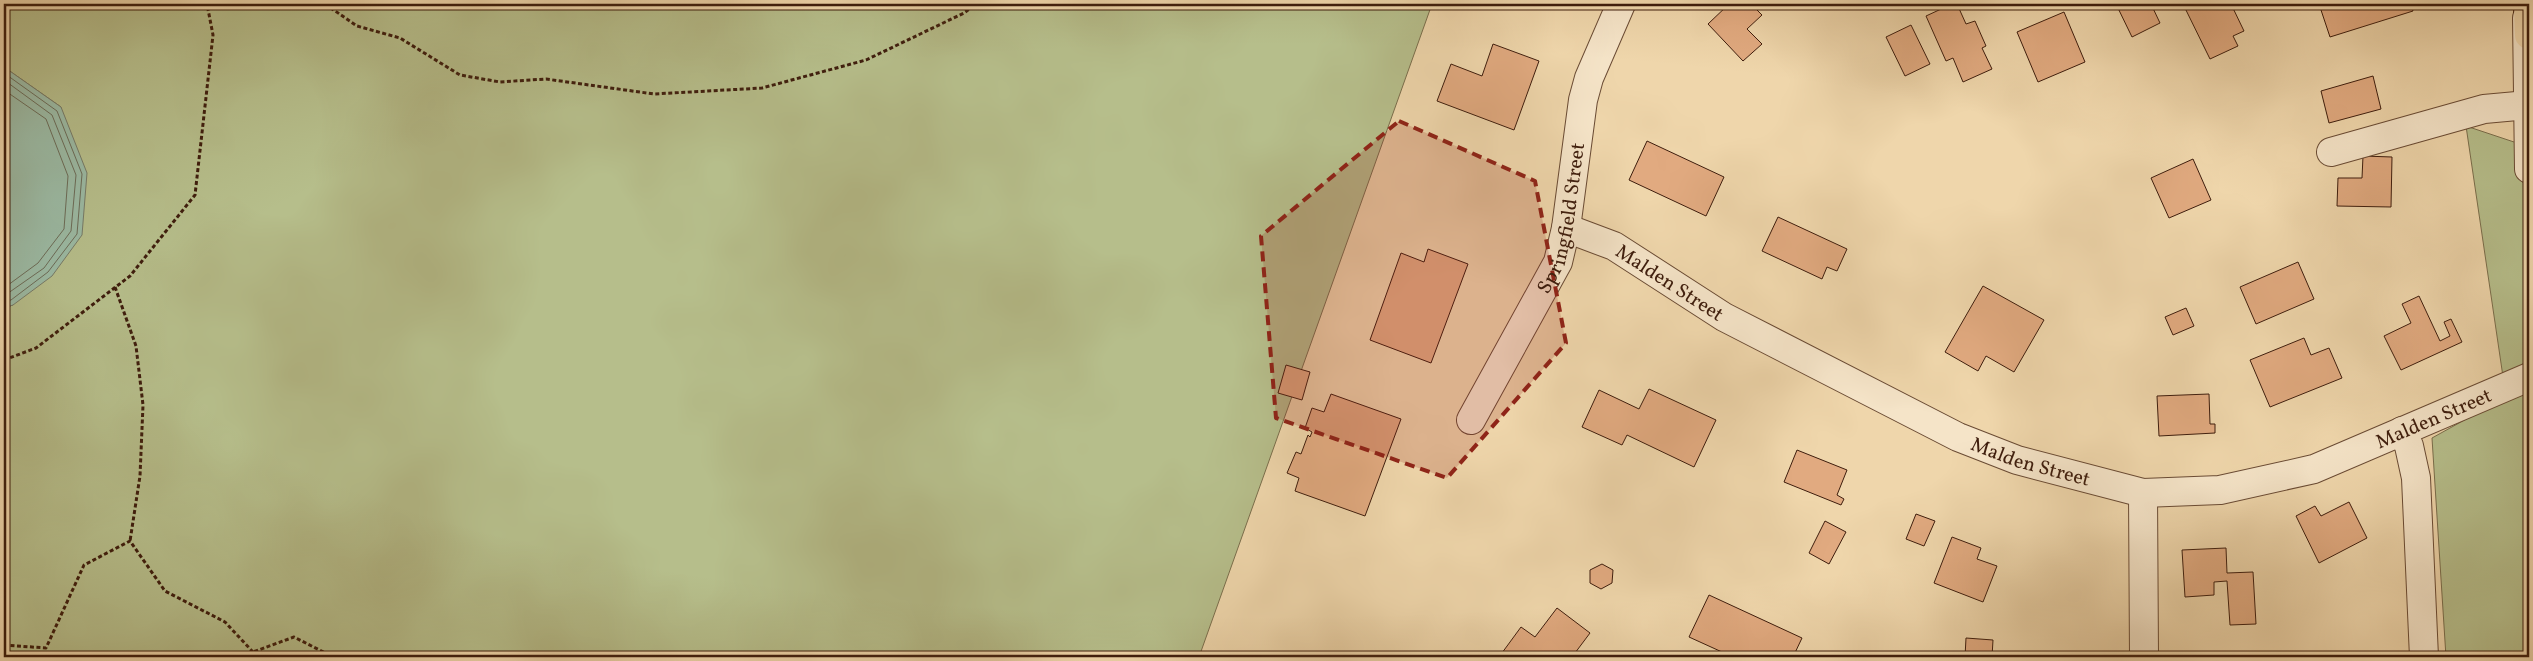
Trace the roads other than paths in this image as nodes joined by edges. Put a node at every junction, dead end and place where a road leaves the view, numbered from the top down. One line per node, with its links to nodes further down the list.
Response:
1 (1621, 4): 6 (street, Springfield Street)
2 (2528, 19): 3 (street)
3 (2528, 105): 4 (street); 5 (street)
4 (2331, 152)
5 (2529, 169)
6 (1566, 228): 8 (street, Springfield Street); 10 (street, Malden Street)
7 (2529, 377): 9 (street, Malden Street)
8 (1471, 420)
9 (2402, 431): 10 (street, Malden Street); 12 (street)
10 (2143, 493): 11 (street)
11 (2144, 657)
12 (2424, 657)

